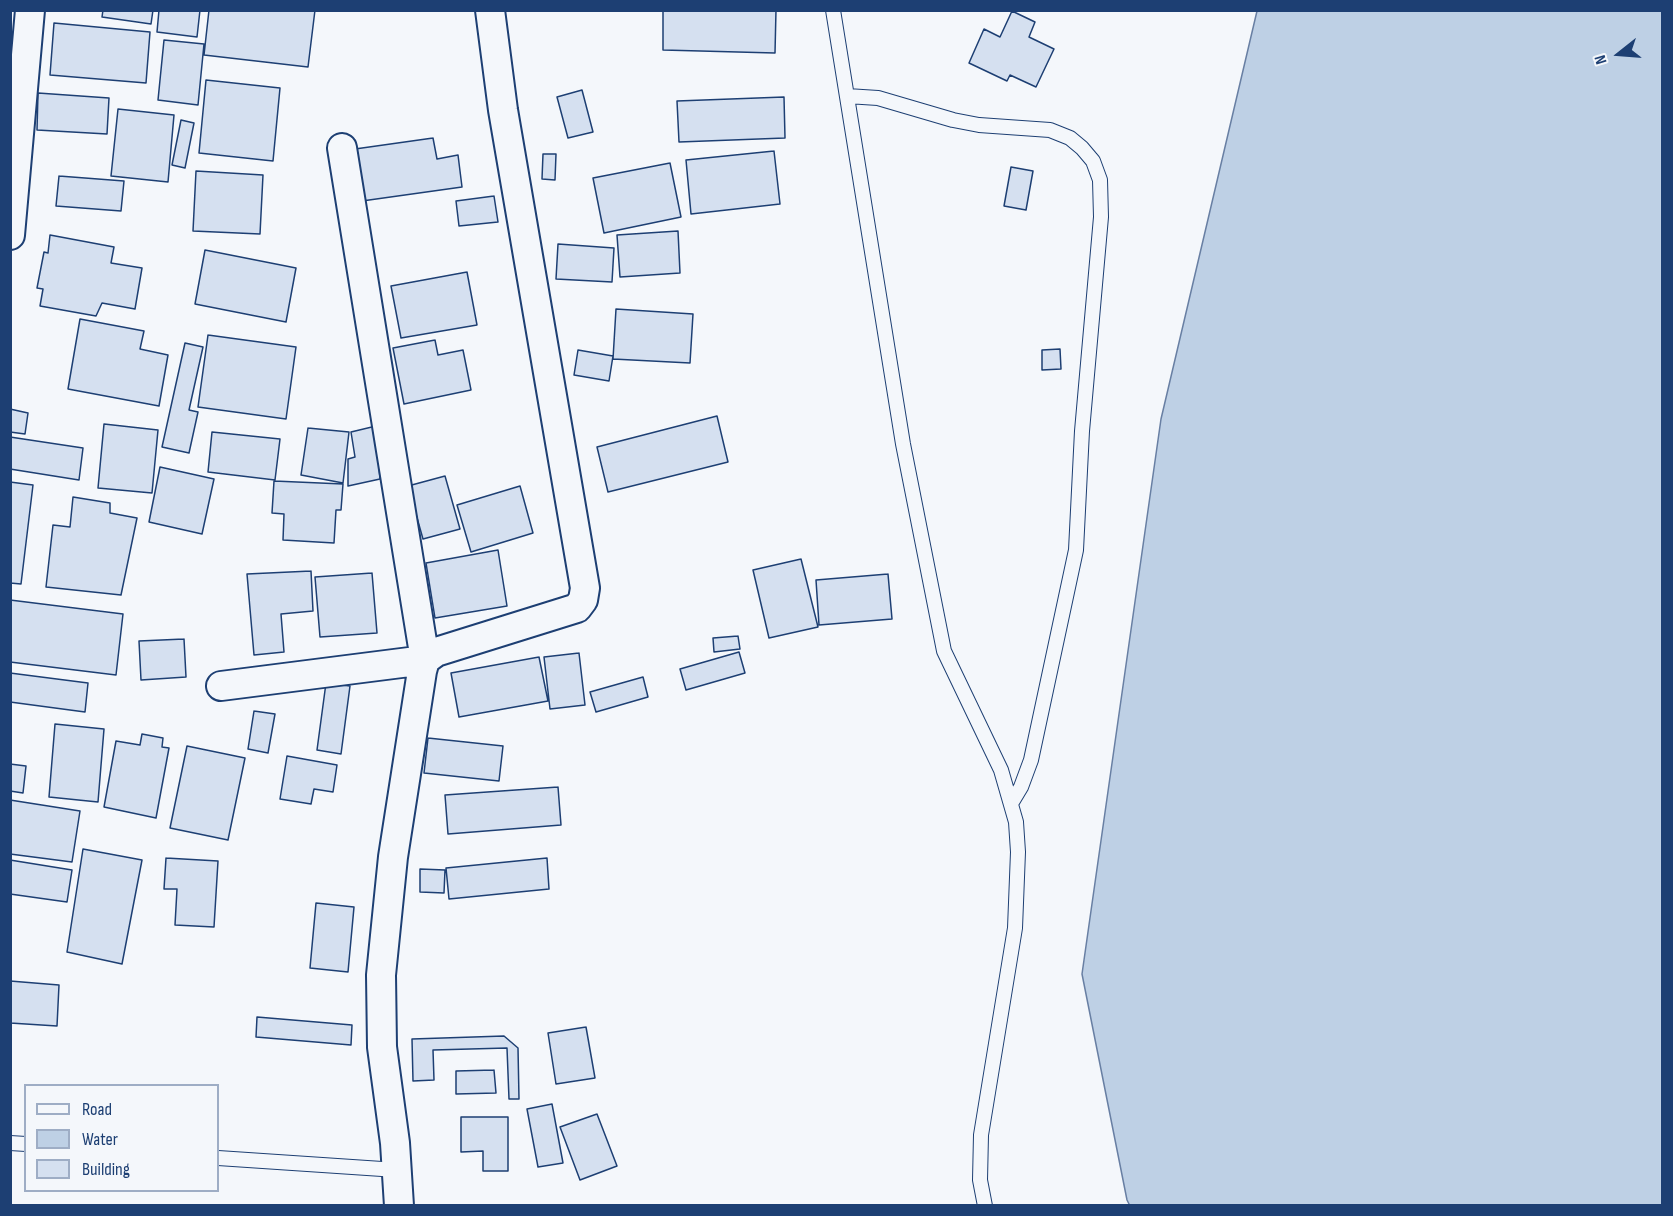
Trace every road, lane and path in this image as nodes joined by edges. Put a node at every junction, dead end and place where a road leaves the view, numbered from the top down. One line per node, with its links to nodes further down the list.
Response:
1 (30, 10): 6 (street)
2 (490, 10): 7 (street)
3 (833, 10): 4 (lane)
4 (847, 96): 9 (lane); 9 (lane)
5 (342, 148): 7 (street)
6 (10, 235)
7 (425, 660): 8 (street); 11 (street)
8 (221, 686)
9 (1012, 802): 13 (lane)
10 (219, 1158): 11 (lane)
11 (397, 1170): 12 (street)
12 (399, 1206)
13 (985, 1206)

